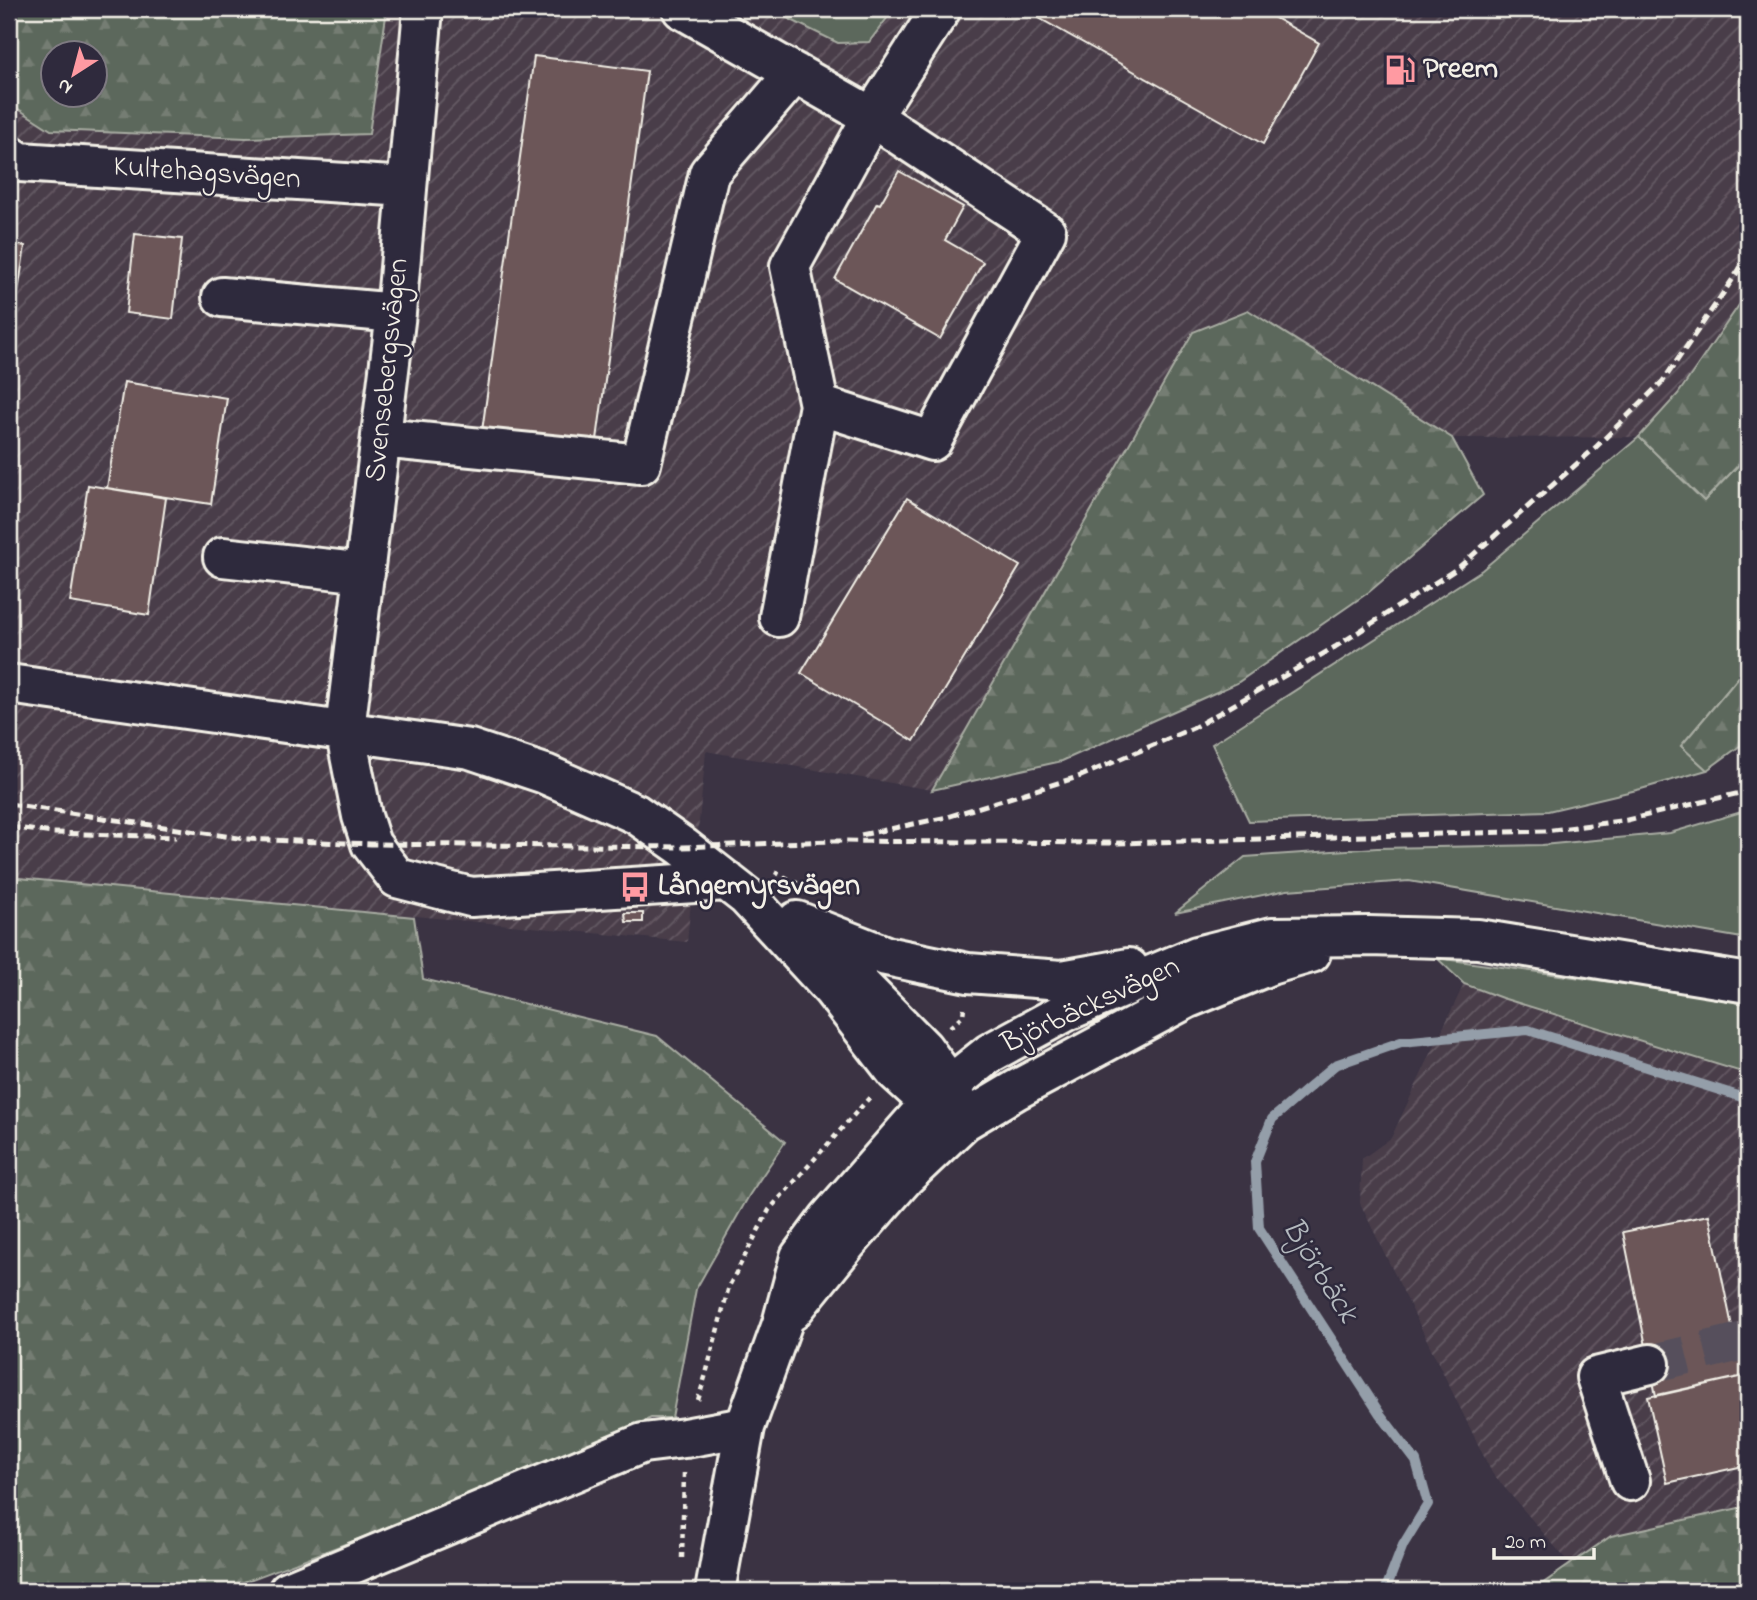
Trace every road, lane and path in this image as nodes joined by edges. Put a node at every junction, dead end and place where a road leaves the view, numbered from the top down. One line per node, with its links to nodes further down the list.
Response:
1 (423, 9): 7 (street, Svensebergsvägen)
2 (682, 9): 4 (street)
3 (941, 9): 5 (street)
4 (795, 73): 5 (street); 11 (street)
5 (872, 117): 10 (street); 10 (street)
6 (9, 155): 7 (street, Kultehagsvägen)
7 (407, 187): 9 (street, Svensebergsvägen)
8 (222, 297): 9 (street)
9 (396, 313): 11 (street, Svensebergsvägen)
10 (819, 405): 14 (street)
11 (381, 438): 13 (street, Svensebergsvägen)
12 (223, 557): 13 (street)
13 (365, 573): 16 (street, Svensebergsvägen)
14 (779, 617)
15 (9, 684): 16 (street)
16 (345, 730): 17 (street); 17 (street, Svensebergsvägen)
17 (737, 889): 18 (street); 22 (street)
18 (797, 921): 20 (street); 22 (street)
19 (1369, 936): 20 (street, Björbäcksvägen); 21 (street, Björbäcksvägen); 23 (street, Björbäcksvägen)
20 (1197, 956): 22 (street, Björbäcksvägen)
21 (1748, 983)
22 (940, 1094): 23 (street); 24 (street, Björbäcksvägen)
23 (964, 1121): 24 (street, Björbäcksvägen)
24 (782, 1324): 26 (street, Björbäcksvägen)
25 (1650, 1364): 27 (street)
26 (745, 1427): 28 (street); 29 (street, Björbäcksvägen)
27 (1630, 1481)
28 (288, 1591)
29 (715, 1591)

